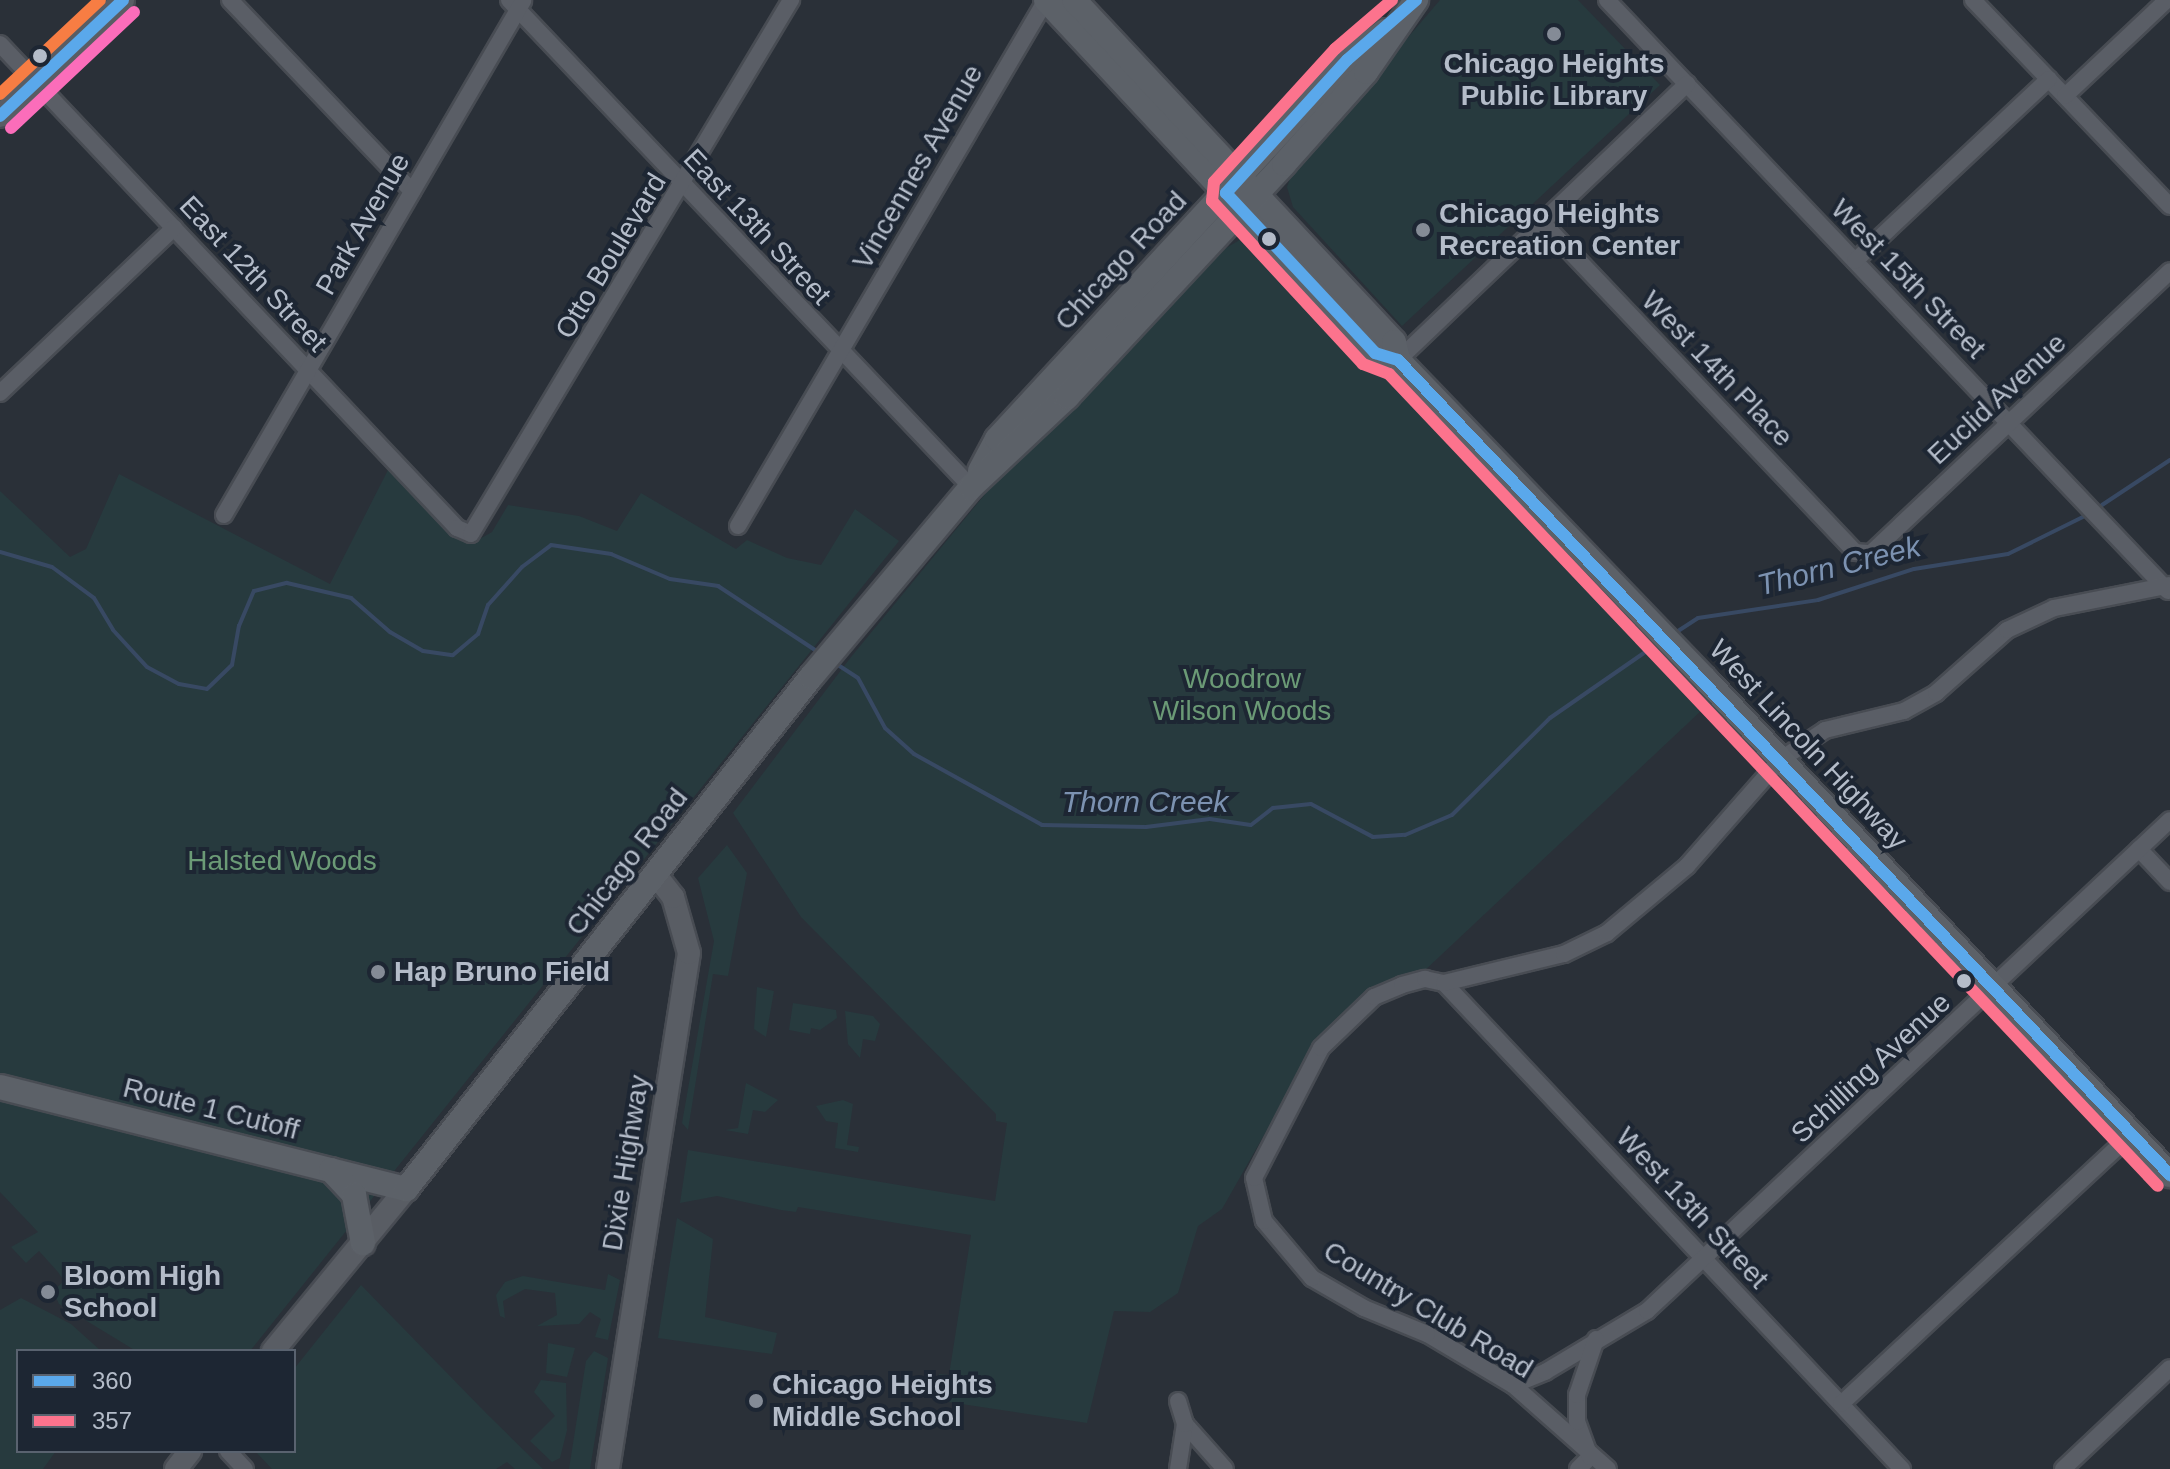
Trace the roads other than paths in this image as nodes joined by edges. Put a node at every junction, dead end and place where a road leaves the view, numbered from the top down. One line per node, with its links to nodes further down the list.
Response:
1 (123, 0): 13 (main road)
2 (230, 0): 18 (street)
3 (791, 0): 17 (street, Otto Boulevard)
4 (1046, 0): 19 (main road); 25 (street, Vincennes Avenue)
5 (1074, 0): 19 (main road)
6 (1416, 0): 19 (main road, Chicago Road)
7 (1607, 0): 14 (street, West 15th Street)
8 (1973, 0): 12 (street)
9 (517, 3): 17 (street, East 13th Street); 18 (street, Park Avenue)
10 (2164, 5): 15 (street)
11 (0, 44): 13 (street, East 12th Street)
12 (2049, 79): 15 (street); 23 (street)
13 (36, 82): 16 (main road); 22 (street, East 12th Street)
14 (1687, 84): 21 (street); 23 (street, West 15th Street)
15 (2065, 96): 20 (street)
16 (0, 116)
17 (683, 187): 25 (street, East 13th Street); 33 (street, Otto Boulevard)
18 (412, 191): 27 (street, Park Avenue)
19 (1241, 193): 26 (main road, West Lincoln Highway); 30 (main road, Chicago Road)
20 (2170, 206)
21 (1542, 222): 26 (street); 34 (street, West 14th Place)
22 (174, 228): 27 (street, East 12th Street); 28 (street)
23 (1855, 261): 29 (street, West 15th Street)
24 (2170, 271): 29 (street, Euclid Avenue)
25 (840, 352): 30 (street, East 13th Street); 32 (street, Vincennes Avenue)
26 (1398, 360): 36 (main road, West Lincoln Highway)
27 (309, 371): 31 (street, Park Avenue); 33 (street, East 12th Street)
28 (0, 393)
29 (2009, 423): 34 (street, Euclid Avenue); 35 (street, West 15th Street)
30 (971, 487): 39 (main road, Chicago Road)
31 (224, 515)
32 (738, 526)
33 (471, 534)
34 (1855, 552)
35 (2168, 588): 36 (street)
36 (1780, 760): 41 (street); 42 (main road, West Lincoln Highway)
37 (2170, 820): 38 (street, Schilling Avenue)
38 (2139, 849): 40 (street); 42 (street, Schilling Avenue)
39 (656, 875): 47 (main road, Chicago Road); 62 (main road, Dixie Highway)
40 (2170, 882)
41 (1444, 983): 49 (street, West 13th Street); 53 (street, Country Club Road)
42 (1995, 988): 44 (main road, West Lincoln Highway); 49 (street, Schilling Avenue)
43 (0, 1087): 45 (main road, Route 1 Cutoff)
44 (2132, 1134): 46 (main road, West Lincoln Highway); 55 (street)
45 (331, 1170): 47 (main road, Route 1 Cutoff); 48 (main road)
46 (2170, 1175)
47 (406, 1189): 48 (main road, Chicago Road)
48 (363, 1243): 51 (main road, Chicago Road)
49 (1703, 1258): 50 (street, Schilling Avenue); 55 (street, West 13th Street)
50 (1596, 1339): 53 (street, Schilling Avenue); 59 (street)
51 (275, 1349)
52 (2170, 1368): 67 (street)
53 (1513, 1385): 59 (street, Country Club Road)
54 (1178, 1401): 56 (street)
55 (1841, 1404): 66 (street, West 13th Street)
56 (1185, 1424): 63 (street); 64 (street)
57 (188, 1453): 60 (main road)
58 (230, 1453): 61 (street)
59 (1584, 1463): 65 (street, Country Club Road)
60 (176, 1469)
61 (245, 1469)
62 (608, 1469)
63 (1178, 1469)
64 (1225, 1469)
65 (1608, 1469)
66 (1902, 1469)
67 (2063, 1469)

